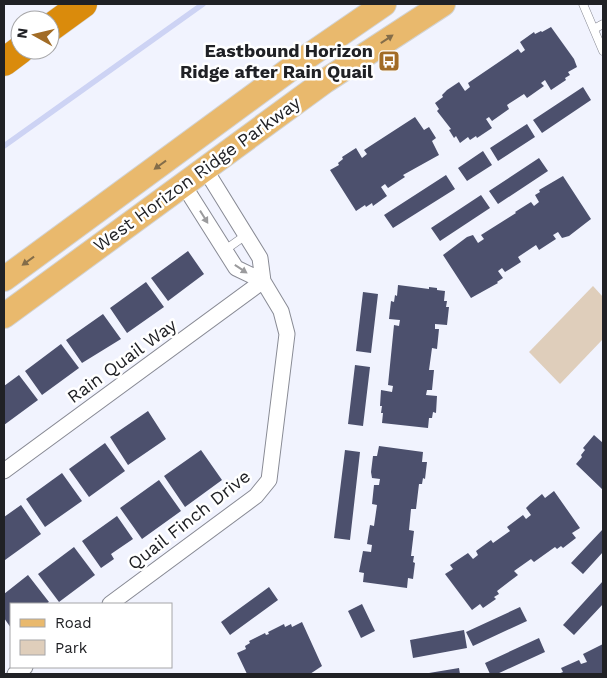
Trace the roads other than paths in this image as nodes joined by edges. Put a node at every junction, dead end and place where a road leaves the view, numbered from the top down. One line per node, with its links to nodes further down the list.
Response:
1 (83, 4): 5 (highway)
2 (384, 4): 9 (main road, West Horizon Ridge Parkway)
3 (443, 4): 10 (main road, West Horizon Ridge Parkway, one-way to 3)
4 (583, 4): 7 (lane)
5 (60, 21)
6 (603, 24): 7 (lane)
7 (594, 29): 8 (lane)
8 (603, 51)
9 (304, 59): 11 (main road); 14 (main road, West Horizon Ridge Parkway, one-way to 14)
10 (205, 169): 11 (main road, West Horizon Ridge Parkway); 12 (street, Quail Finch Drive)
11 (183, 184): 13 (street, one-way to 13); 16 (main road, West Horizon Ridge Parkway)
12 (246, 235): 13 (lane); 15 (street, Quail Finch Drive)
13 (225, 250): 15 (street, one-way to 15)
14 (4, 279)
15 (263, 281): 17 (street, Rain Quail Way); 18 (street, Quail Finch Drive)
16 (4, 316)
17 (4, 471)
18 (111, 603)

